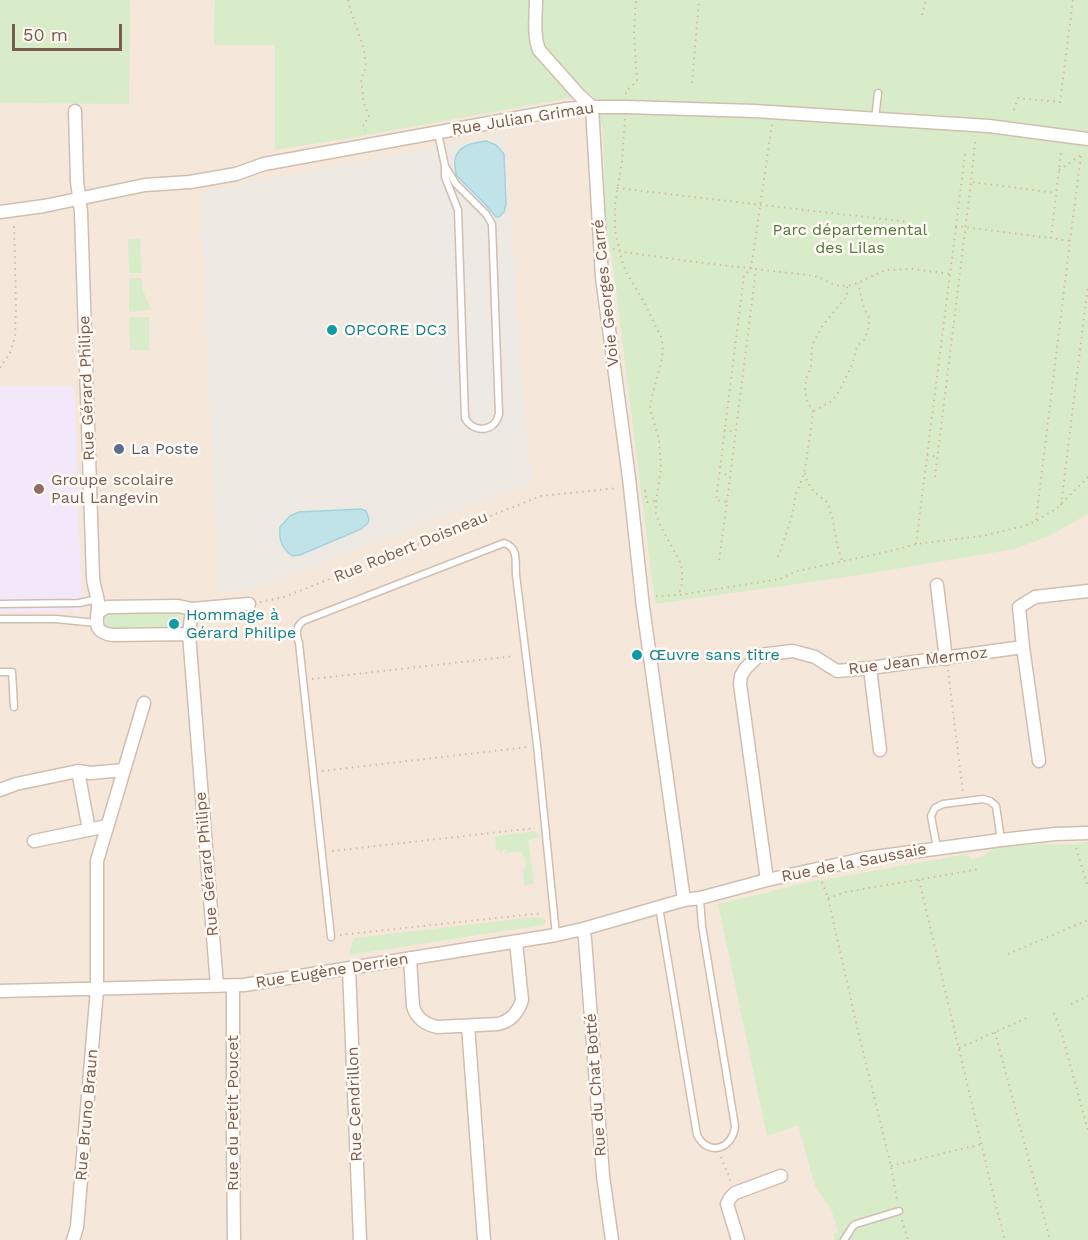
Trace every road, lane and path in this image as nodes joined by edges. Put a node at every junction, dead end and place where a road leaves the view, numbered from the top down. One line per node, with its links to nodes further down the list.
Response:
1 (348, 0): 17 (path)
2 (536, 0): 11 (street)
3 (636, 0): 10 (path)
4 (699, 0): 8 (path)
5 (926, 0): 7 (path)
6 (1073, 0): 12 (path)
7 (922, 15)
8 (692, 83)
9 (878, 93): 16 (lane)
10 (626, 100)
11 (592, 107): 14 (street, Rue Julian Grimau); 18 (street, Rue Julian Grimau); 37 (street, Voie Georges Carré)
12 (1014, 110)
13 (75, 111): 28 (street, Rue Gérard Philipe)
14 (774, 112): 16 (street, Rue Julian Grimau); 29 (path)
15 (626, 114): 26 (path)
16 (875, 118): 19 (street, Rue Julian Grimau)
17 (365, 131)
18 (438, 133): 23 (lane); 28 (street, Rue Julian Grimau)
19 (1088, 139)
20 (975, 142): 25 (path)
21 (1061, 152): 24 (path)
22 (965, 154): 33 (path)
23 (445, 166): 23 (lane)
24 (1059, 170): 27 (path); 36 (path)
25 (971, 182): 27 (path); 34 (path)
26 (617, 188): 29 (path); 38 (path)
27 (1056, 193): 35 (path)
28 (80, 199): 30 (street, Rue Julian Grimau); 71 (street, Rue Gérard Philipe)
29 (760, 204): 32 (path); 39 (path)
30 (13, 211): 31 (street, Rue Julian Grimau); 45 (path)
31 (0, 212)
32 (909, 222)
33 (956, 226): 34 (path); 41 (path)
34 (965, 227): 35 (path); 50 (path)
35 (1051, 238): 36 (path)
36 (1070, 241): 59 (path)
37 (600, 250): 38 (path); 56 (street, Voie Georges Carré)
38 (620, 251): 39 (path); 66 (path)
39 (751, 268): 40 (path); 47 (path)
40 (756, 269): 44 (path); 48 (path)
41 (950, 274): 42 (path); 49 (path)
42 (858, 283): 44 (path); 46 (path)
43 (1088, 285): 58 (path)
44 (847, 286): 46 (path)
45 (0, 368)
46 (813, 412): 51 (path)
47 (724, 430): 48 (path); 52 (path)
48 (735, 432): 53 (path)
49 (927, 455): 50 (path); 60 (path)
50 (938, 457): 54 (path)
51 (804, 471): 61 (path); 63 (path)
52 (719, 473): 53 (path); 57 (path)
53 (730, 475): 57 (path)
54 (935, 477)
55 (1088, 477): 58 (path)
56 (630, 487): 68 (path, Rue Robert Doisneau); 69 (street, Voie Georges Carré)
57 (727, 502): 62 (path)
58 (1060, 505): 59 (path)
59 (1036, 521): 60 (path)
60 (916, 544): 63 (path)
61 (778, 557)
62 (719, 560)
63 (842, 561): 66 (path)
64 (937, 585): 76 (street)
65 (1088, 591): 74 (street)
66 (679, 595): 69 (path)
67 (0, 604): 71 (lane)
68 (249, 604): 70 (street)
69 (643, 605): 106 (street, Voie Georges Carré)
70 (192, 609): 71 (street); 73 (street, Rue Gérard Philipe)
71 (97, 611): 72 (lane); 73 (street)
72 (0, 619)
73 (189, 634): 117 (street, Rue Gérard Philipe)
74 (1023, 647): 76 (street, Rue Jean Mermoz); 84 (street)
75 (525, 654): 79 (path); 79 (lane); 82 (lane)
76 (946, 659): 77 (street, Rue Jean Mermoz); 89 (path)
77 (870, 668): 83 (street); 101 (street, Rue Jean Mermoz)
78 (0, 672): 81 (lane)
79 (303, 680): 87 (lane)
80 (144, 703): 86 (street, Rue Bruno Braun)
81 (14, 707)
82 (537, 746): 87 (path); 91 (lane)
83 (880, 750)
84 (1039, 761)
85 (78, 771): 86 (street); 88 (street); 92 (street)
86 (124, 771): 90 (street, Rue Bruno Braun)
87 (313, 772): 98 (lane)
88 (0, 790)
89 (964, 802): 94 (lane); 96 (lane)
90 (107, 826): 92 (street); 119 (street, Rue Bruno Braun)
91 (545, 827): 98 (path); 108 (lane)
92 (88, 830): 95 (street)
93 (1088, 833): 94 (street, Rue de la Saussaie)
94 (1001, 840): 96 (street, Rue de la Saussaie)
95 (34, 841)
96 (937, 848): 101 (street, Rue de la Saussaie)
97 (1076, 848): 103 (path)
98 (323, 852): 112 (lane)
99 (980, 869): 102 (path)
100 (820, 879): 105 (path)
101 (767, 880): 104 (street, Rue de la Saussaie)
102 (919, 880): 105 (path); 127 (path)
103 (1088, 887)
104 (700, 898): 106 (street, Rue de la Saussaie); 130 (lane)
105 (828, 898): 131 (path)
106 (684, 900): 107 (street, Rue de la Saussaie)
107 (659, 907): 110 (street, Rue Eugène Derrien); 130 (lane)
108 (553, 912): 111 (lane); 112 (path)
109 (1088, 920): 114 (path)
110 (583, 930): 111 (street, Rue Eugène Derrien); 139 (street, Rue du Chat Botté)
111 (556, 935): 113 (street, Rue Eugène Derrien)
112 (331, 937)
113 (516, 942): 115 (street, Rue Eugène Derrien); 125 (street)
114 (1008, 954)
115 (410, 958): 116 (street, Rue Eugène Derrien); 125 (street)
116 (349, 968): 118 (street, Rue Eugène Derrien); 137 (street, Rue Cendrillon)
117 (217, 986): 118 (street, Rue Eugène Derrien); 119 (street, Rue Eugène Derrien)
118 (233, 986): 136 (street, Rue du Petit Poucet)
119 (97, 989): 120 (street, Rue Eugène Derrien); 135 (street, Rue Bruno Braun)
120 (0, 991)
121 (1088, 996): 122 (path)
122 (1071, 1004)
123 (1054, 1012): 128 (path)
124 (1027, 1018): 126 (path)
125 (468, 1026): 138 (street)
126 (995, 1032): 127 (path); 144 (path)
127 (959, 1048): 129 (path)
128 (1088, 1131)
129 (982, 1144): 131 (path); 143 (path)
130 (718, 1148): 133 (path)
131 (891, 1166): 134 (path)
132 (781, 1176): 133 (street)
133 (735, 1193): 140 (street)
134 (899, 1211): 141 (lane); 142 (path)
135 (73, 1240)
136 (234, 1240)
137 (360, 1240)
138 (484, 1240)
139 (612, 1240)
140 (738, 1240)
141 (844, 1240)
142 (908, 1240)
143 (1005, 1240)
144 (1050, 1240)

